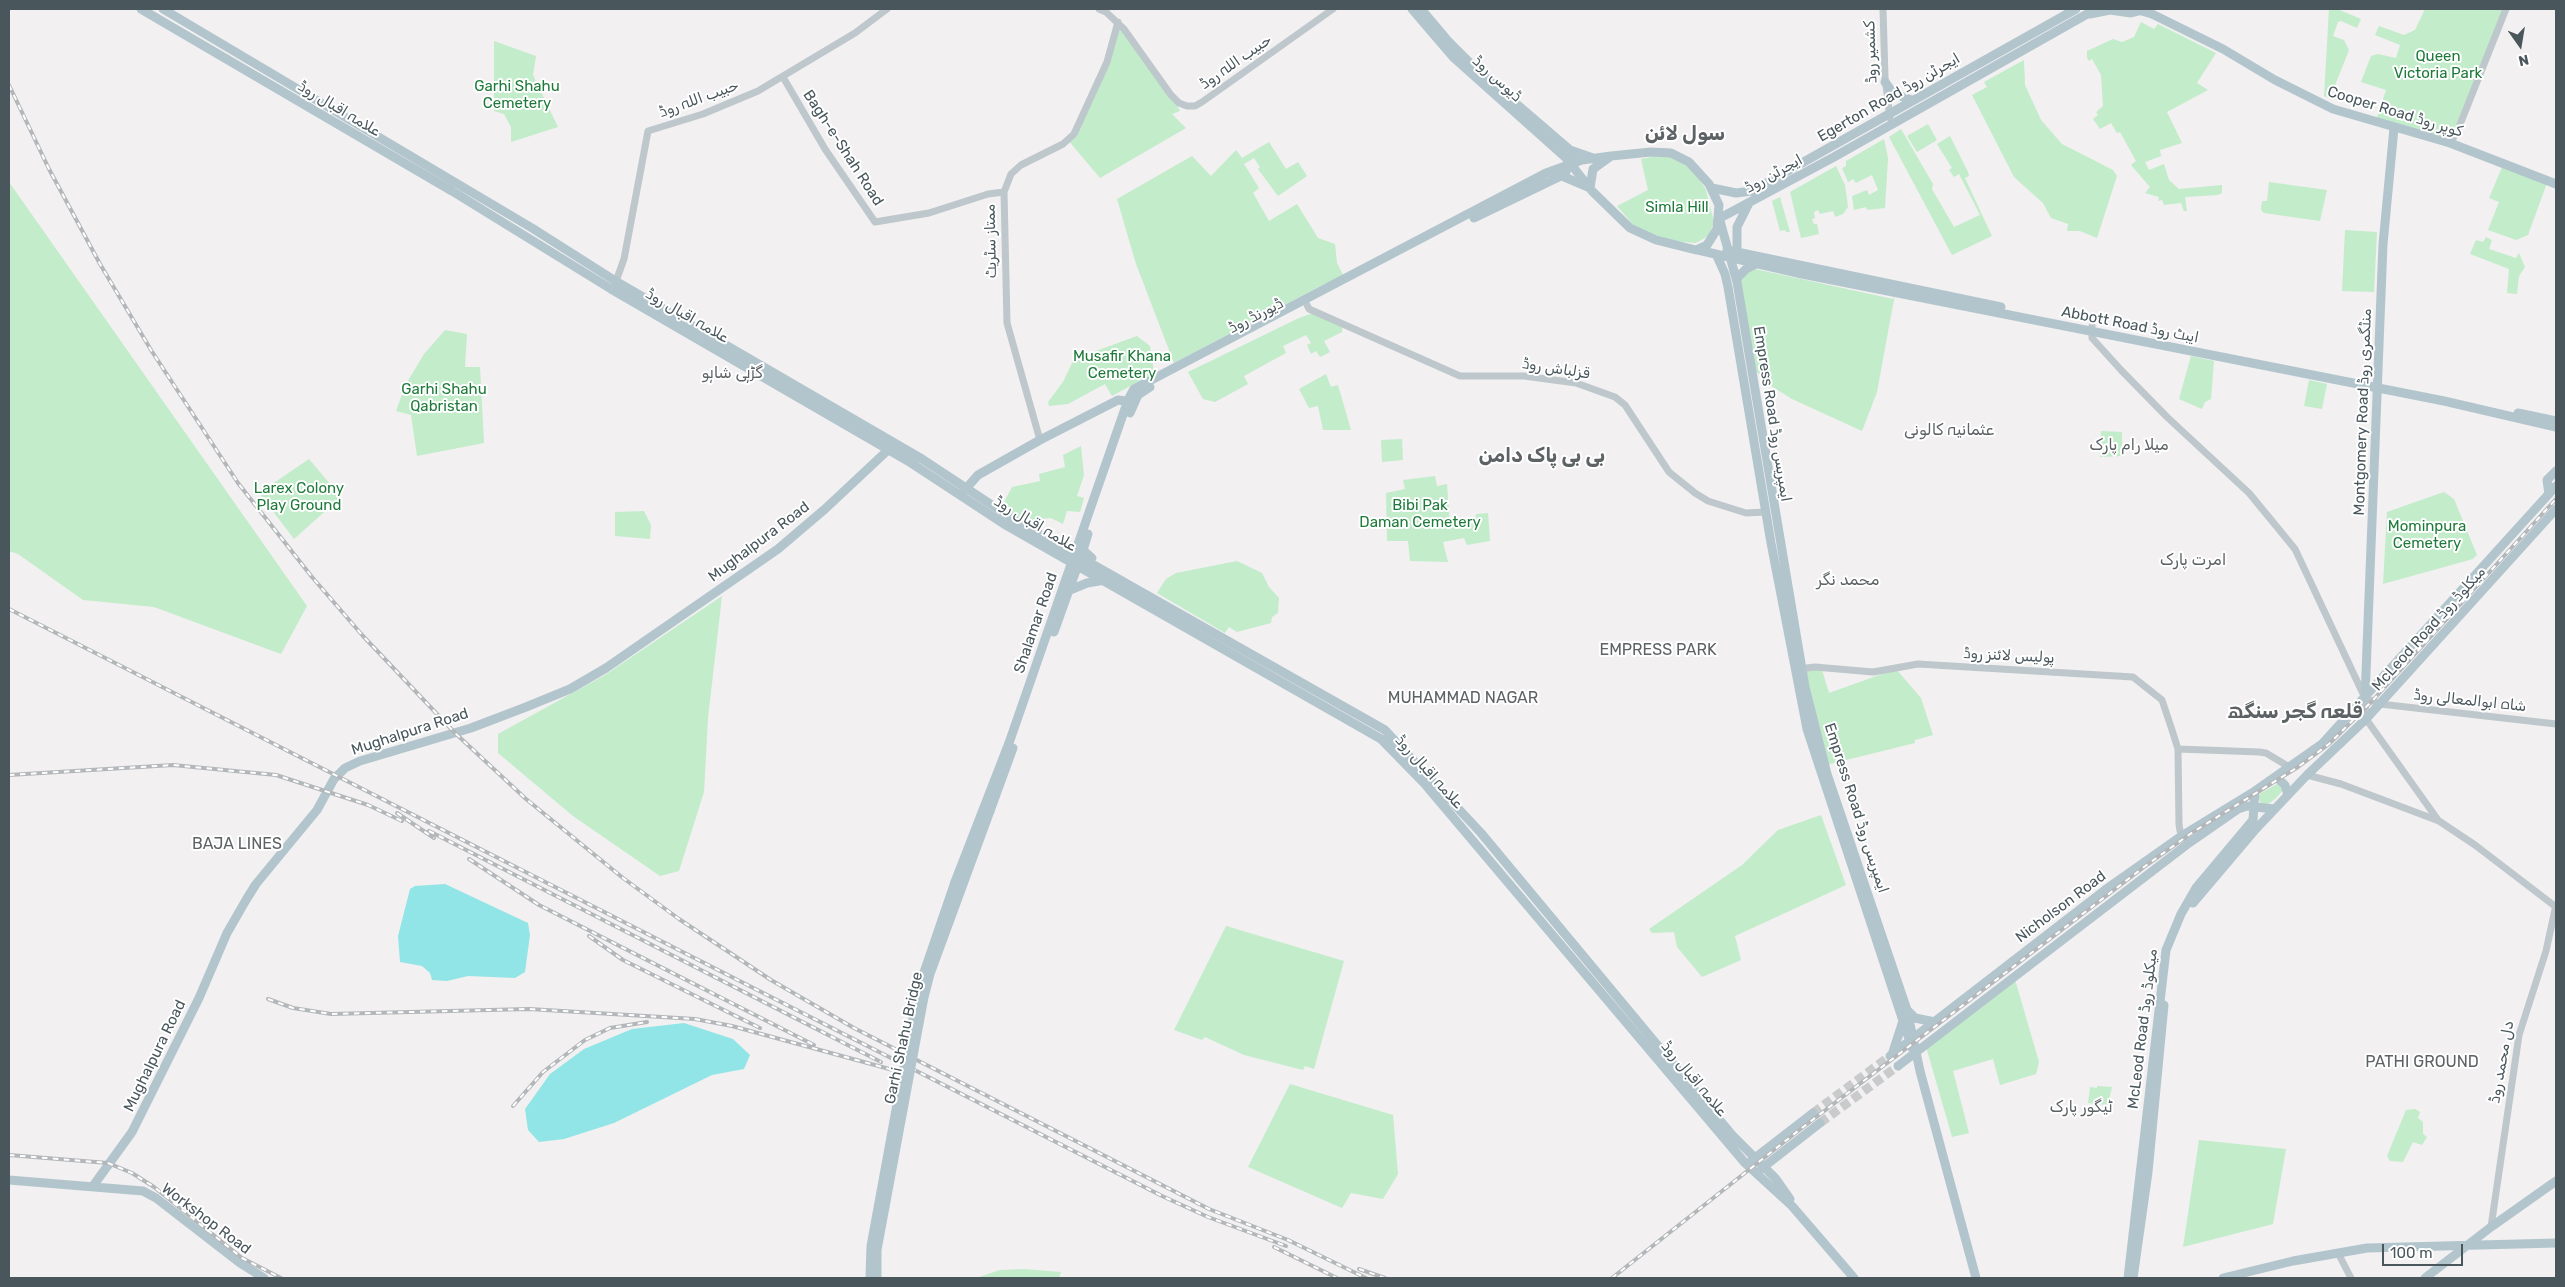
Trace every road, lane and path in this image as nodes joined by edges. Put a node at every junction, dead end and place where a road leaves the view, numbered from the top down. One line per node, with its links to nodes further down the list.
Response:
1 (141, 9): 16 (main road, علامہ اقبال روڈ)
2 (164, 9): 15 (main road, علامہ اقبال روڈ)
3 (888, 9): 17 (street, حبیب اللہ روڈ)
4 (1099, 9): 14 (street, حبیب اللہ روڈ)
5 (1333, 9): 14 (street, حبیب اللہ روڈ)
6 (1412, 9): 27 (main road, ڈیوس روڈ)
7 (1421, 9): 24 (main road, ڈیوس روڈ)
8 (1883, 9): 18 (street, کشمیر روڈ)
9 (2076, 9): 19 (main road, Egerton Road ایجرٹن روڈ)
10 (2096, 9): 13 (main road, Egerton Road ایجرٹن روڈ)
11 (2506, 9): 23 (street)
12 (2143, 10): 13 (main road); 22 (main road, Cooper Road کوپر روڈ)
13 (2085, 15): 21 (main road, Egerton Road ایجرٹن روڈ)
14 (1118, 22): 32 (street, ممتاز سٹریٹ)
15 (252, 62): 16 (main road); 40 (main road, علامہ اقبال روڈ)
16 (246, 70): 40 (main road, علامہ اقبال روڈ)
17 (783, 77): 32 (street, Bagh-e-Shah Road); 40 (street, حبیب اللہ روڈ)
18 (1885, 82): 19 (main road); 20 (street, کشمیر روڈ)
19 (1911, 100): 20 (main road, Egerton Road ایجرٹن روڈ)
20 (1888, 114): 21 (street, کشمیر روڈ); 31 (main road, Egerton Road ایجرٹن روڈ)
21 (1893, 123): 33 (main road, ایجرٹن روڈ)
22 (2394, 128): 23 (main road, Cooper Road کوپر روڈ); 45 (main road, Montgomery Road منٹگمری روڈ)
23 (2454, 144): 29 (main road, Cooper Road کوپر روڈ)
24 (1570, 150): 26 (main road, ڈیوس روڈ); 27 (main road)
25 (1611, 156): 26 (main road, ڈیورنڈ روڈ); 30 (main road); 31 (main road)
26 (1593, 158): 27 (main road, ڈیورنڈ روڈ)
27 (1571, 164): 28 (main road, ڈیورنڈ روڈ); 30 (main road, ڈیوس روڈ); 46 (main road, ڈیورنڈ روڈ)
28 (1562, 176): 30 (main road); 42 (main road, ڈیورنڈ روڈ)
29 (2556, 184)
30 (1590, 188): 35 (main road)
31 (1712, 188): 34 (main road)
32 (1004, 192): 51 (street, ممتاز سٹریٹ)
33 (1749, 203): 34 (main road, ایجرٹن روڈ); 37 (main road)
34 (1720, 219): 35 (main road); 37 (main road, Empress Road ایمپریس روڈ)
35 (1698, 250): 36 (main road, Abbott Road ایبٹ روڈ)
36 (1716, 254): 37 (main road, Abbott Road ایبٹ روڈ); 58 (main road, Empress Road ایمپریس روڈ)
37 (1735, 257): 38 (main road, Abbott Road ایبٹ روڈ); 39 (main road, Empress Road ایمپریس روڈ); 41 (main road, Abbott Road ایبٹ روڈ)
38 (1757, 264): 39 (main road); 41 (main road, Abbott Road ایبٹ روڈ)
39 (1736, 279): 68 (main road, Empress Road ایمپریس روڈ)
40 (614, 285): 44 (main road, علامہ اقبال روڈ); 47 (main road, علامہ اقبال روڈ)
41 (1898, 290): 43 (main road, Abbott Road ایبٹ روڈ)
42 (1307, 305): 48 (main road, ڈیورنڈ روڈ); 58 (street, قزلباش روڈ)
43 (2091, 329): 45 (main road, Abbott Road ایبٹ روڈ); 69 (street)
44 (792, 383): 47 (main road); 55 (main road, علامہ اقبال روڈ)
45 (2377, 386): 49 (main road, Abbott Road ایبٹ روڈ); 50 (main road, Abbott Road ایبٹ روڈ); 69 (main road, Montgomery Road منٹگمری روڈ)
46 (1134, 389): 48 (main road, Shalamar Road)
47 (788, 392): 52 (main road, علامہ اقبال روڈ)
48 (1131, 401): 51 (main road, ڈیورنڈ روڈ); 59 (main road, Shalamar Road); 62 (main road, ڈیورنڈ روڈ)
49 (2556, 420)
50 (2556, 427)
51 (1040, 440): 55 (main road, ڈیورنڈ روڈ)
52 (888, 450): 55 (main road, علامہ اقبال روڈ); 98 (main road, Mughalpura Road)
53 (2556, 471): 56 (main road)
54 (2556, 486): 56 (main road, McLeod Road میکلوڈ روڈ)
55 (964, 491): 59 (main road, علامہ اقبال روڈ); 60 (main road, علامہ اقبال روڈ)
56 (2549, 494): 69 (main road, McLeod Road میکلوڈ روڈ)
57 (2556, 509): 70 (main road, McLeod Road میکلوڈ روڈ)
58 (1765, 512): 68 (main road, Empress Road ایمپریس روڈ)
59 (1078, 555): 61 (main road, Shalamar Road); 62 (main road, علامہ اقبال روڈ)
60 (1061, 556): 61 (main road, علامہ اقبال روڈ); 63 (main road)
61 (1075, 564): 63 (main road, Shalamar Road); 64 (main road, علامہ اقبال روڈ); 65 (main road, Shalamar Road)
62 (1105, 570): 66 (main road, علامہ اقبال روڈ)
63 (1066, 579): 81 (main road, Shalamar Road)
64 (1106, 580): 65 (main road); 67 (main road, علامہ اقبال روڈ)
65 (1070, 590): 81 (main road, Shalamar Road)
66 (1160, 601): 67 (main road); 93 (main road, علامہ اقبال روڈ)
67 (1156, 610): 93 (main road, علامہ اقبال روڈ)
68 (1798, 669): 73 (street, پولیس لائنز روڈ); 85 (main road, Empress Road ایمپریس روڈ); 86 (main road, Empress Road ایمپریس روڈ)
69 (2365, 698): 70 (street, شاہ ابوالمعالی روڈ); 71 (street); 74 (main road, McLeod Road میکلوڈ روڈ)
70 (2380, 704): 71 (main road, McLeod Road میکلوڈ روڈ); 72 (street, شاہ ابوالمعالی روڈ)
71 (2366, 719): 75 (main road, McLeod Road میکلوڈ روڈ); 82 (street)
72 (2556, 724)
73 (2178, 749): 74 (street); 83 (street, پولیس لائنز روڈ)
74 (2291, 768): 76 (main road, McLeod Road میکلوڈ روڈ)
75 (2307, 775): 78 (main road, McLeod Road میکلوڈ روڈ); 82 (street)
76 (2276, 777): 77 (main road, McLeod Road میکلوڈ روڈ); 78 (main road)
77 (2255, 791): 79 (main road, McLeod Road میکلوڈ روڈ); 83 (main road, Nicholson Road)
78 (2288, 795): 80 (main road, McLeod Road میکلوڈ روڈ)
79 (2255, 807): 80 (main road); 83 (main road, Nicholson Road); 95 (main road, McLeod Road میکلوڈ روڈ)
80 (2274, 809): 95 (main road, McLeod Road میکلوڈ روڈ)
81 (986, 810): 104 (main road, Garhi Shahu Bridge, bridge); 105 (main road, Garhi Shahu Bridge, bridge)
82 (2439, 821): 84 (street)
83 (2186, 839): 87 (main road, Nicholson Road); 89 (main road, Nicholson Road)
84 (2556, 906): 99 (street, دل محمد روڈ)
85 (1907, 1010): 87 (main road); 88 (main road, Empress Road ایمپریس روڈ)
86 (1903, 1021): 88 (main road, Empress Road ایمپریس روڈ); 88 (main road, Nicholson Road)
87 (1935, 1022): 88 (main road, Nicholson Road)
88 (1912, 1040): 89 (main road, Empress Road ایمپریس روڈ)
89 (1915, 1052): 90 (main road, Nicholson Road); 107 (main road, Empress Road ایمپریس روڈ)
90 (1898, 1066)
91 (1813, 1113): 93 (main road)
92 (1820, 1123): 94 (main road)
93 (1751, 1161): 94 (main road, علامہ اقبال روڈ)
94 (1761, 1170): 106 (main road, علامہ اقبال روڈ)
95 (2143, 1171): 108 (main road, McLeod Road میکلوڈ روڈ); 109 (main road, McLeod Road میکلوڈ روڈ)
96 (9, 1180): 98 (main road, Workshop Road)
97 (2556, 1181): 99 (main road)
98 (93, 1186): 103 (main road, Workshop Road)
99 (2491, 1227): 101 (main road)
100 (2556, 1243): 101 (main road)
101 (2469, 1245): 102 (main road); 112 (main road)
102 (2338, 1254): 110 (main road); 111 (street)
103 (264, 1278)
104 (870, 1278)
105 (877, 1278)
106 (1854, 1278)
107 (1976, 1278)
108 (2128, 1278)
109 (2134, 1278)
110 (2223, 1278)
111 (2350, 1278)
112 (2425, 1278)

